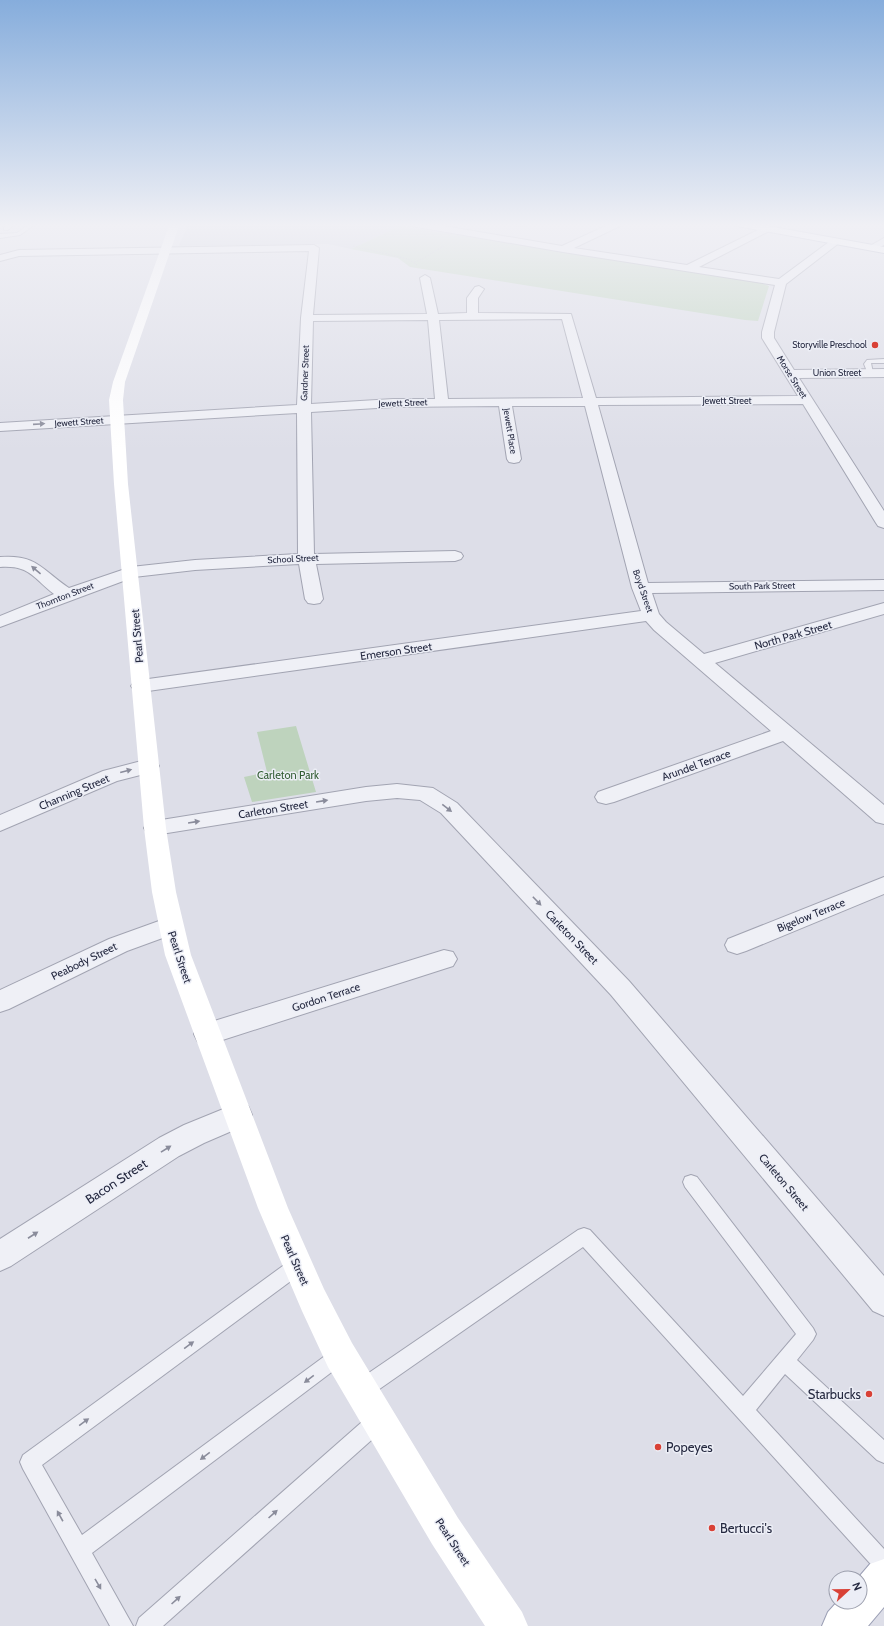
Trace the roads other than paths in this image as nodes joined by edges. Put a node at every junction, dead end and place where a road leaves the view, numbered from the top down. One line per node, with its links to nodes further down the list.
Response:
1 (149, 299): 18 (street, Pearl Street)
2 (309, 299): 8 (street, Gardner Street)
3 (429, 299): 7 (street)
4 (472, 299): 6 (street)
5 (777, 299): 12 (street, Morse Street)
6 (473, 316): 7 (street); 14 (street, Boyd Street)
7 (433, 317): 8 (street); 15 (street)
8 (307, 318): 17 (street, Gardner Street)
9 (884, 361): 10 (lane)
10 (870, 373): 11 (street, Union Street); 12 (street, Union Street)
11 (884, 373)
12 (790, 374): 13 (street, Morse Street)
13 (806, 400): 14 (street, Jewett Street); 21 (street, Morse Street)
14 (591, 401): 16 (street, Jewett Street); 27 (street, Boyd Street)
15 (442, 402): 16 (street, Jewett Street); 17 (street, Jewett Street)
16 (505, 402): 20 (street, Jewett Place)
17 (304, 408): 18 (street, Jewett Street); 23 (street, Gardner Street)
18 (117, 420): 19 (street, Jewett Street, one-way to 18); 25 (street, Pearl Street)
19 (0, 427)
20 (514, 459)
21 (884, 523)
22 (455, 556): 23 (street, School Street)
23 (307, 558): 25 (street, School Street); 29 (street, Gardner Street)
24 (0, 562): 28 (street, one-way to 24)
25 (131, 572): 28 (street, Thornton Street); 34 (street, Pearl Street)
26 (884, 585): 27 (street, South Park Street)
27 (641, 588): 31 (street, Boyd Street)
28 (67, 594): 32 (street, Thornton Street)
29 (314, 599)
30 (884, 608): 33 (street, North Park Street)
31 (651, 615): 33 (street, Boyd Street); 34 (street, Emerson Street)
32 (0, 622)
33 (702, 661): 35 (street, Boyd Street)
34 (141, 686): 36 (street, Pearl Street)
35 (786, 733): 37 (street, Arundel Terrace); 38 (street, Boyd Street)
36 (149, 766): 39 (street, Channing Street, one-way to 36); 40 (street, Pearl Street)
37 (606, 797)
38 (884, 816)
39 (0, 824)
40 (155, 828): 42 (street, Pearl Street); 51 (street, Carleton Street, one-way to 51)
41 (884, 885): 43 (street, Bigelow Terrace)
42 (170, 926): 45 (street, Peabody Street); 46 (street, Pearl Street)
43 (737, 945)
44 (444, 959): 46 (street, Gordon Terrace)
45 (0, 1002)
46 (207, 1034): 47 (street, Pearl Street)
47 (238, 1116): 49 (street, Bacon Street, one-way to 47); 50 (street, Pearl Street)
48 (691, 1182): 53 (lane)
49 (0, 1256)
50 (297, 1266): 52 (street, Pearl Street); 58 (lane, one-way to 50)
51 (884, 1300)
52 (340, 1355): 54 (street, Pearl Street); 58 (lane, one-way to 58)
53 (784, 1360): 55 (lane); 57 (lane)
54 (361, 1390): 55 (lane); 56 (street, Pearl Street)
55 (744, 1410): 59 (lane)
56 (379, 1420): 61 (lane, one-way to 56); 62 (street, Pearl Street)
57 (884, 1453)
58 (79, 1550): 60 (lane, one-way to 60)
59 (883, 1578): 63 (street)
60 (122, 1626)
61 (146, 1626)
62 (508, 1626)
63 (842, 1626)

